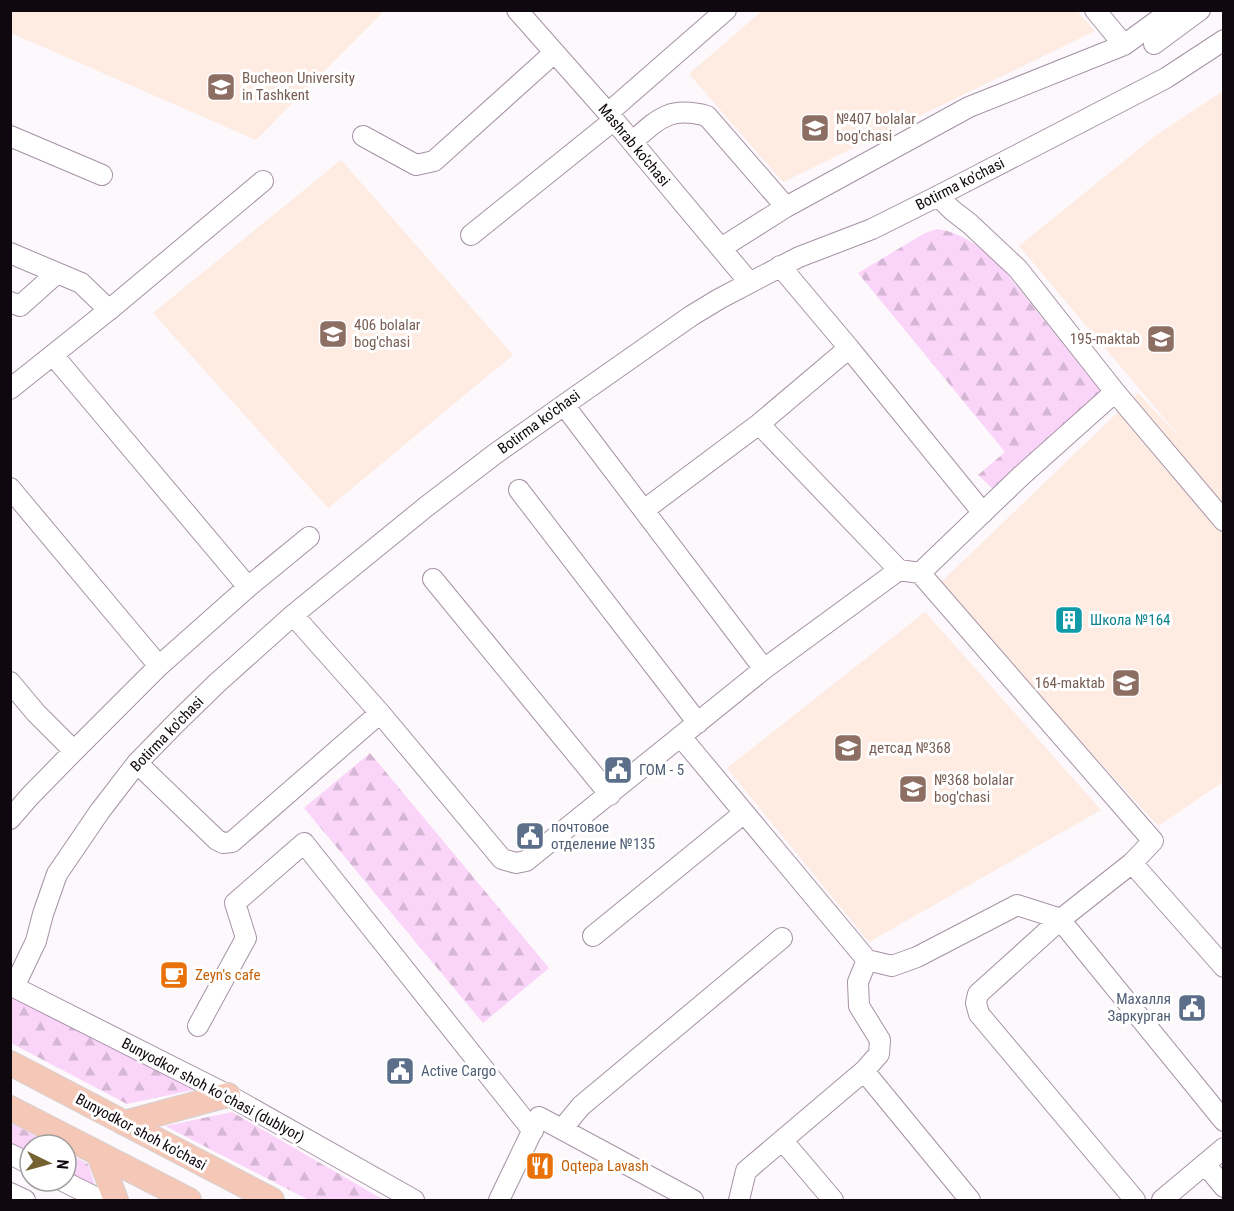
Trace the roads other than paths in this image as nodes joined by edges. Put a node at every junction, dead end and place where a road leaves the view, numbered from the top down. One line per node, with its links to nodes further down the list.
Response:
1 (517, 10): 9 (street, Mashrab ko'chasi)
2 (726, 10): 10 (street)
3 (1095, 10): 8 (street)
4 (1172, 10): 8 (street)
5 (1200, 10): 7 (street)
6 (1224, 40): 16 (street, Botirma ko'chasi)
7 (1154, 44)
8 (1124, 45): 17 (street)
9 (554, 53): 10 (street, Mashrab ko'chasi); 12 (street)
10 (611, 116): 13 (street, Mashrab ko'chasi); 18 (street)
11 (10, 136): 14 (street)
12 (363, 136)
13 (632, 142): 17 (street); 19 (street, Mashrab ko'chasi)
14 (102, 175)
15 (263, 181): 25 (street)
16 (938, 195): 21 (street, Botirma ko'chasi); 29 (street)
17 (786, 207): 19 (street)
18 (471, 235)
19 (721, 248): 23 (street, Mashrab ko'chasi)
20 (10, 253): 22 (street)
21 (780, 266): 23 (street, Botirma ko'chasi); 26 (street)
22 (57, 273): 24 (street); 25 (street)
23 (749, 282): 30 (street, Botirma ko'chasi)
24 (10, 302)
25 (109, 310): 27 (street)
26 (849, 348): 31 (street); 35 (street)
27 (53, 355): 28 (street); 41 (street)
28 (10, 389)
29 (1115, 392): 35 (street); 36 (street)
30 (564, 405): 34 (street); 42 (street, Botirma ko'chasi)
31 (759, 424): 34 (street); 38 (street)
32 (10, 488): 43 (street)
33 (519, 490): 47 (street)
34 (644, 510): 44 (street)
35 (983, 513): 39 (street)
36 (1224, 521)
37 (309, 537): 41 (street)
38 (899, 570): 39 (street); 44 (street)
39 (920, 573): 54 (street)
40 (433, 579): 51 (street)
41 (248, 587): 43 (street)
42 (293, 615): 46 (street); 50 (street, Botirma ko'chasi)
43 (159, 666): 49 (street)
44 (764, 669): 47 (street)
45 (10, 682): 49 (street)
46 (380, 713): 50 (street); 51 (street)
47 (698, 723): 48 (street)
48 (681, 737): 51 (street); 52 (street)
49 (74, 751): 53 (street)
50 (137, 763): 60 (street, Botirma ko'chasi)
51 (610, 795)
52 (744, 813): 56 (street); 58 (street)
53 (10, 819)
54 (1132, 863): 55 (street); 59 (street)
55 (1061, 919): 58 (street); 66 (street); 87 (street)
56 (593, 936)
57 (782, 938): 68 (street)
58 (867, 960): 63 (street)
59 (1224, 967)
60 (12, 986): 64 (street, Bunyodkor shoh koʻchasi (dublyor))
61 (198, 1026): 69 (street)
62 (10, 1063): 67 (main road, Bunyodkor shoh ko'chasi)
63 (864, 1071): 70 (street); 86 (street)
64 (228, 1095): 67 (main road); 81 (street, Bunyodkor shoh koʻchasi (dublyor))
65 (10, 1108): 72 (main road)
66 (1224, 1121)
67 (124, 1123): 80 (main road, Bunyodkor shoh ko'chasi)
68 (562, 1130): 69 (street); 83 (street)
69 (533, 1131): 82 (street)
70 (783, 1141): 84 (street); 85 (street)
71 (1224, 1148): 73 (street)
72 (99, 1155): 78 (main road); 79 (main road)
73 (1204, 1164): 74 (street); 88 (street)
74 (1224, 1187)
75 (78, 1188): 78 (street)
76 (10, 1194): 77 (street)
77 (25, 1200)
78 (102, 1200)
79 (189, 1200)
80 (272, 1200)
81 (414, 1200)
82 (499, 1200)
83 (693, 1200)
84 (739, 1200)
85 (833, 1200)
86 (970, 1200)
87 (1135, 1200)
88 (1162, 1200)

